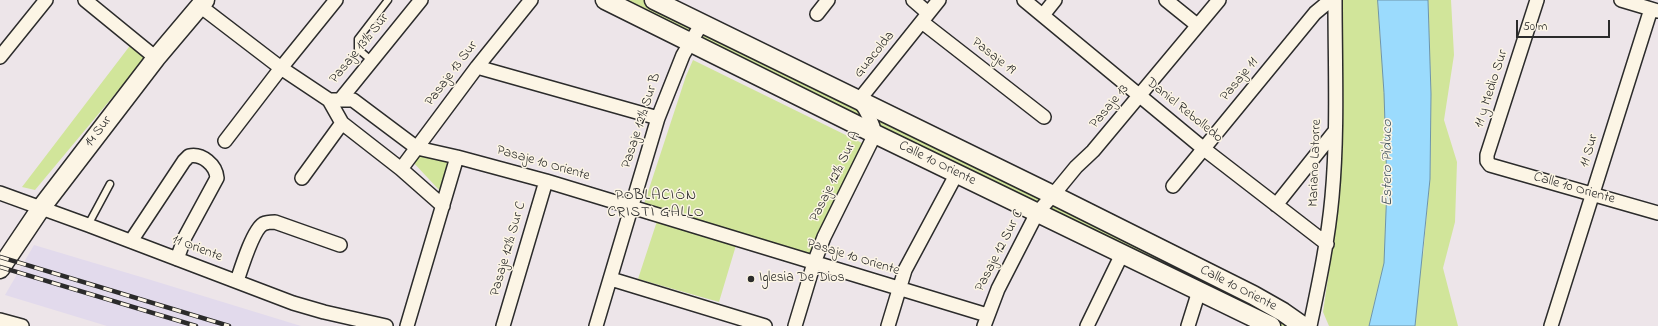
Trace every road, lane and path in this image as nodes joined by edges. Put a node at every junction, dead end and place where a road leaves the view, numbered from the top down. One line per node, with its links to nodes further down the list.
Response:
1 (46, 0): 27 (street)
2 (85, 0): 28 (street)
3 (336, 0): 31 (street)
4 (388, 0): 29 (lane)
5 (421, 0): 29 (street, Pasaje 13½ Sur)
6 (531, 0): 30 (street, Pasaje 13 Sur)
7 (605, 0): 26 (main road, Calle 10 Oriente)
8 (654, 0): 24 (main road, Calle 10 Oriente)
9 (828, 0): 21 (street)
10 (913, 0): 23 (street, Pasaje 19)
11 (940, 0): 23 (street, Guacolda)
12 (1024, 0): 22 (street, Daniel Rebolledo)
13 (1055, 0): 22 (street)
14 (1166, 0): 25 (street)
15 (1219, 0): 25 (street, Pasaje 13)
16 (1335, 0): 38 (street, Mariano Latorre); 42 (street, Pasaje 11)
17 (1538, 0): 44 (street, 11 y Medio Sur)
18 (1623, 0): 20 (street)
19 (203, 3): 28 (main road, 14 Sur); 31 (street, Pasaje 10 Oriente)
20 (1654, 10): 52 (street, 11 Sur)
21 (817, 14)
22 (1043, 15): 32 (street, Daniel Rebolledo)
23 (925, 18): 34 (street, Guacolda); 35 (street, Pasaje 19)
24 (702, 23): 26 (street, Pasaje 12½ Sur B); 34 (main road, Calle 10 Oriente)
25 (1197, 25): 32 (street, Pasaje 13)
26 (691, 43): 36 (street, Pasaje 12½ Sur B); 39 (main road, Calle 10 Oriente)
27 (1, 54)
28 (156, 58): 57 (main road, 14 Sur)
29 (372, 61): 33 (street, Pasaje 13½ Sur)
30 (477, 67): 36 (street); 41 (street, Pasaje 13 Sur)
31 (281, 68): 33 (street, Pasaje 10 Oriente); 40 (street)
32 (1140, 96): 42 (street, Daniel Rebolledo); 53 (street, Pasaje 13)
33 (334, 100): 37 (street, Pasaje 10 Oriente); 41 (street, Pasaje 10 Oriente)
34 (858, 100): 39 (street, Guacolda); 53 (main road, Calle 10 Oriente)
35 (1044, 117)
36 (658, 118): 56 (street, Pasaje 12½ Sur B)
37 (342, 123): 45 (street, Pasaje 10 Oriente); 47 (street)
38 (1335, 131): 54 (street); 62 (street, Mariano Latorre)
39 (875, 134): 46 (main road, Calle 10 Oriente); 66 (street, Pasaje 12½ Sur A)
40 (225, 141)
41 (417, 148): 43 (street, Pasaje 10 Oriente); 45 (street, Pasaje 13 Sur)
42 (1204, 149): 50 (street, Pasaje 11); 54 (street, Daniel Rebolledo)
43 (457, 157): 48 (street, Pasaje 10 Oriente); 55 (street)
44 (1490, 165): 52 (street, Calle 10 Oriente)
45 (401, 169): 55 (street, Pasaje 10 Oriente)
46 (956, 173): 58 (main road, Calle 10 Oriente); 70 (street)
47 (302, 178)
48 (546, 181): 56 (street, Pasaje 10 Oriente); 77 (street, Pasaje 12½ Sur C)
49 (110, 184): 60 (lane)
50 (1173, 186)
51 (0, 193): 57 (street, 11 Oriente)
52 (1593, 194): 59 (street, Calle 10 Oriente); 87 (street, 11 Sur)
53 (1054, 195): 58 (street, Pasaje 12 Sur C); 85 (main road, Calle 10 Oriente)
54 (1276, 205): 62 (street, Daniel Rebolledo)
55 (443, 206): 76 (street)
56 (632, 206): 66 (street, Pasaje 10 Oriente); 68 (street, Pasaje 12½ Sur B)
57 (41, 208): 60 (street, 11 Oriente); 67 (main road, 14 Sur)
58 (1037, 213): 64 (main road, Calle 10 Oriente); 73 (street, Pasaje 12 Sur C)
59 (1658, 213)
60 (88, 225): 61 (street, 11 Oriente)
61 (131, 241): 65 (street, 11 Oriente); 65 (street)
62 (1327, 244): 86 (street, Mariano Latorre)
63 (340, 245): 69 (street)
64 (1122, 254): 71 (main road, Calle 10 Oriente); 82 (street)
65 (177, 259): 69 (street, 11 Oriente)
66 (814, 263): 70 (street, Pasaje 10 Oriente); 80 (street, Pasaje 12½ Sur A)
67 (0, 269)
68 (611, 279): 78 (street, Pasaje 12½ Sur B); 79 (street)
69 (236, 281): 75 (street, 11 Oriente)
70 (898, 289): 73 (street, Pasaje 10 Oriente); 81 (street)
71 (1199, 291): 83 (street); 84 (main road, Calle 10 Oriente)
72 (0, 320): 74 (street)
73 (985, 320)
74 (22, 326)
75 (386, 326)
76 (407, 326)
77 (503, 326)
78 (596, 326)
79 (765, 326)
80 (795, 326)
81 (888, 326)
82 (1087, 326)
83 (1188, 326)
84 (1271, 326)
85 (1303, 326)
86 (1310, 326)
87 (1551, 326)

